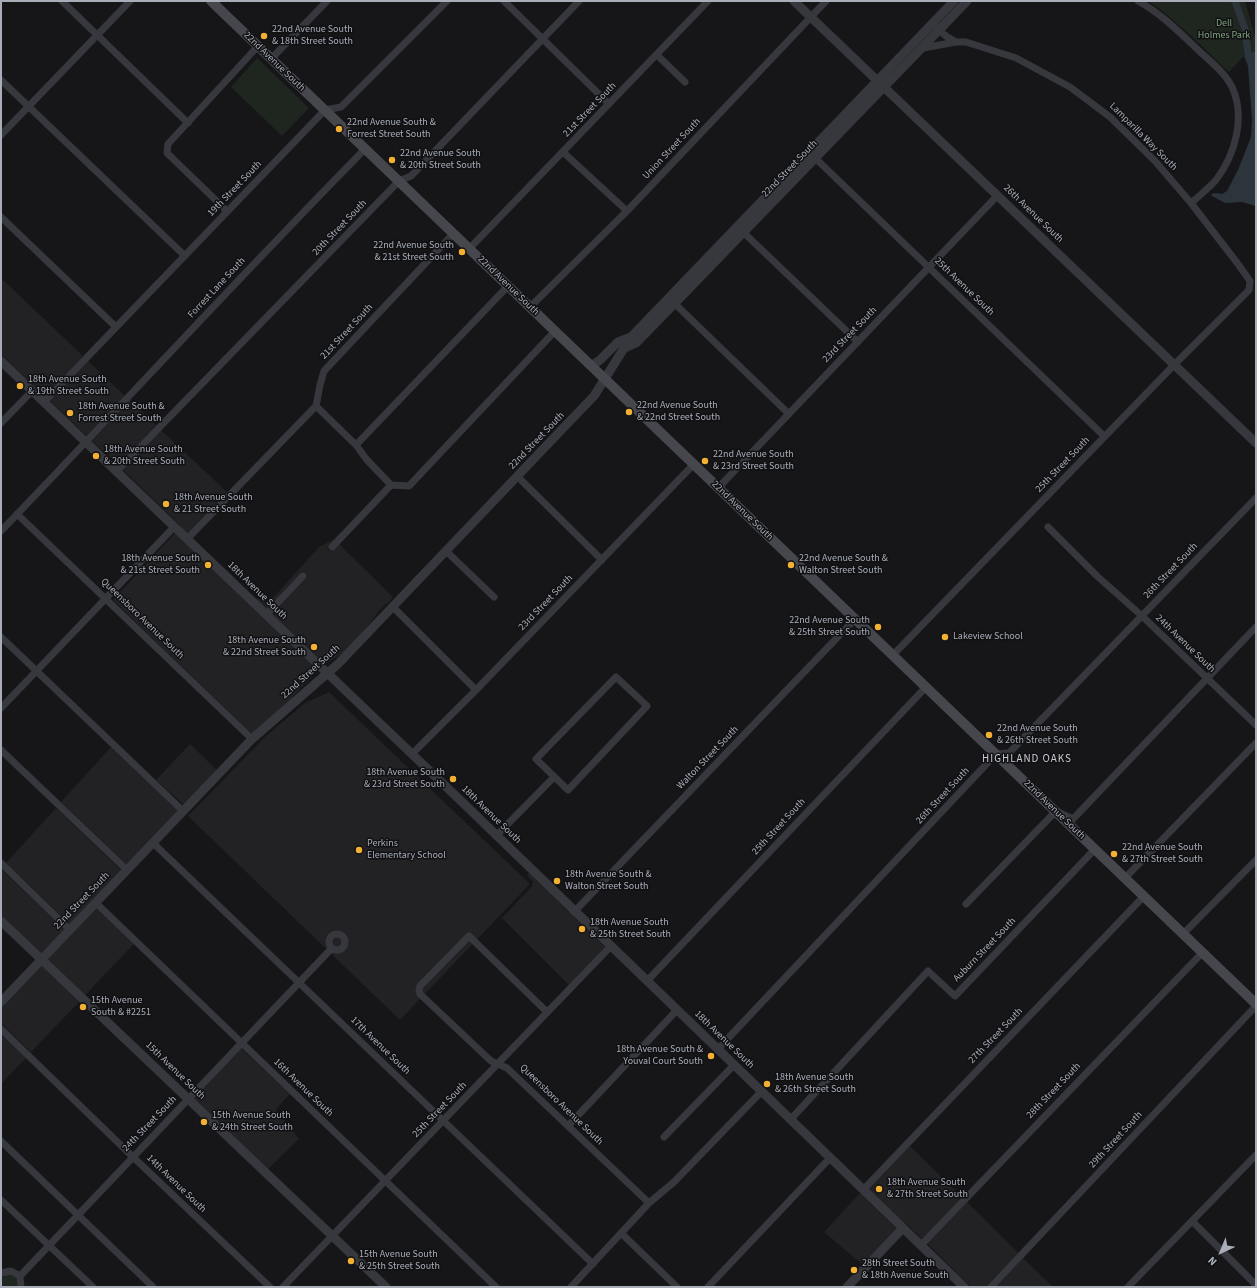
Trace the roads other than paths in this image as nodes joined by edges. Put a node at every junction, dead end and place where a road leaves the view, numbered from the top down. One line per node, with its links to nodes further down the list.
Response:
1 (62, 1): 16 (street)
2 (130, 1): 16 (street)
3 (211, 1): 19 (main road, 22nd Avenue South)
4 (327, 1): 22 (street)
5 (447, 1): 29 (street, 19th Street South)
6 (504, 1): 17 (street)
7 (579, 1): 17 (street, 20th Street South)
8 (708, 1): 21 (street, 21st Street South)
9 (794, 1): 14 (street, 26th Avenue South)
10 (826, 1): 14 (street, Union Street South)
11 (954, 1): 15 (street, 22nd Street South)
12 (967, 1): 15 (street, 22nd Street South)
13 (1138, 1): 38 (street)
14 (811, 16): 23 (street, 26th Avenue South); 40 (street, Union Street South)
15 (936, 27): 18 (street, Lamparilla Way South); 20 (street, 22nd Street South); 23 (street, 22nd Street South)
16 (97, 36): 28 (street); 30 (street)
17 (543, 39): 27 (street); 36 (street, 20th Street South)
18 (956, 42): 20 (street, Lamparilla Way South); 38 (street, Lamparilla Way South)
19 (258, 46): 22 (main road, 22nd Avenue South); 30 (street)
20 (923, 48): 26 (street, 22nd Street South)
21 (657, 55): 25 (street); 27 (street, 21st Street South)
22 (271, 59): 29 (main road, 22nd Avenue South)
23 (877, 79): 26 (street, 26th Avenue South); 34 (street, 22nd Street South)
24 (1, 80): 28 (street)
25 (685, 82)
26 (885, 87): 35 (street, 22nd Street South); 37 (street, 26th Avenue South)
27 (609, 104): 33 (street, 21st Street South)
28 (28, 107): 31 (street); 45 (street)
29 (325, 110): 32 (main road, 22nd Avenue South); 39 (street, 19th Street South)
30 (188, 123): 39 (street)
31 (1, 135)
32 (365, 149): 36 (main road, 22nd Avenue South); 66 (street, Forrest Lane South)
33 (563, 152): 40 (street); 44 (street, 21st Street South)
34 (809, 152): 35 (street, 25th Avenue South); 42 (street, 22nd Street South)
35 (816, 159): 42 (street, 22nd Street South); 46 (street, 25th Avenue South)
36 (399, 181): 43 (main road, 22nd Avenue South); 70 (street, 20th Street South)
37 (997, 196): 46 (street, 23rd Street South); 57 (street, 26th Avenue South)
38 (1191, 203): 48 (street, Lamparilla Way South)
39 (228, 211): 45 (street, 19th Street South)
40 (627, 211): 50 (street, Union Street South)
41 (1, 217): 51 (street)
42 (741, 230): 49 (street, 22nd Street South); 54 (street)
43 (453, 234): 44 (main road, 22nd Avenue South); 62 (street, 21st Street South)
44 (470, 249): 47 (main road, 22nd Avenue South)
45 (185, 256): 51 (street, 19th Street South)
46 (929, 267): 54 (street, 23rd Street South); 65 (street, 25th Avenue South)
47 (508, 286): 50 (main road, 22nd Avenue South); 68 (street)
48 (1248, 290): 57 (street, 25th Street South)
49 (672, 301): 53 (street, 22nd Street South); 55 (street, 22nd Street South); 63 (street)
50 (530, 307): 52 (main road, 22nd Avenue South)
51 (116, 327): 61 (street, 19th Street South)
52 (555, 331): 58 (main road, 22nd Avenue South); 72 (street)
53 (631, 337): 55 (street, 22nd Street South); 58 (street)
54 (858, 342): 63 (street, 23rd Street South)
55 (625, 348): 59 (street, 22nd Street South)
56 (1, 361): 60 (street, 18th Avenue South)
57 (1174, 365): 65 (street, 25th Street South); 67 (street, 26th Avenue South)
58 (591, 366): 59 (main road, 22nd Avenue South)
59 (605, 379): 69 (main road, 22nd Avenue South); 71 (street, 22nd Street South)
60 (32, 391): 61 (street, 18th Avenue South); 64 (street)
61 (44, 402): 66 (street, 18th Avenue South)
62 (316, 406): 68 (street); 79 (street)
63 (789, 414): 73 (street, 23rd Street South)
64 (1, 423)
65 (1104, 436): 92 (street, 25th Street South)
66 (86, 442): 70 (street, 18th Avenue South); 75 (street)
67 (1256, 443)
68 (356, 445): 72 (street)
69 (694, 464): 73 (main road, 22nd Avenue South); 82 (street, 23rd Street South)
70 (116, 472): 76 (street, 18th Avenue South)
71 (517, 476): 81 (street, 22nd Street South); 82 (street)
72 (391, 485): 80 (street)
73 (718, 488): 89 (main road, 22nd Avenue South)
74 (1256, 498): 88 (street, 26th Street South)
75 (17, 514): 78 (street); 85 (street, Queensboro Avenue South)
76 (174, 527): 79 (street, 18th Avenue South); 85 (street)
77 (1048, 527): 88 (street, 24th Avenue South)
78 (1, 531)
79 (187, 539): 87 (street, 18th Avenue South)
80 (332, 547)
81 (446, 551): 84 (street); 86 (street, 22nd Street South)
82 (602, 560): 97 (street, 23rd Street South)
83 (304, 576): 87 (street)
84 (494, 597)
85 (106, 599): 93 (street); 100 (street, Queensboro Avenue South)
86 (393, 607): 94 (street, 22nd Street South); 97 (street)
87 (266, 615): 94 (street, 18th Avenue South)
88 (1142, 616): 95 (street, 24th Avenue South); 104 (street, 26th Street South)
89 (855, 619): 92 (main road, 22nd Avenue South); 118 (street, Walton Street South)
90 (1256, 627): 95 (street)
91 (1, 637): 93 (street)
92 (893, 655): 96 (main road, 22nd Avenue South)
93 (37, 671): 98 (street); 106 (street)
94 (327, 673): 100 (street, 22nd Street South); 103 (street, 18th Avenue South)
95 (1207, 679): 99 (street, 24th Avenue South); 107 (street)
96 (926, 687): 104 (main road, 22nd Avenue South); 126 (street, 25th Street South)
97 (476, 690): 103 (street, 23rd Street South)
98 (1, 708)
99 (1256, 725)
100 (252, 739): 106 (street, 22nd Street South)
101 (1256, 743): 114 (street)
102 (1, 750): 113 (street)
103 (412, 754): 108 (street, 18th Avenue South)
104 (996, 754): 107 (main road, 22nd Avenue South); 134 (street, 26th Street South)
105 (554, 777): 105 (street); 108 (street)
106 (183, 811): 109 (street, 22nd Street South)
107 (1056, 811): 110 (main road, 22nd Avenue South); 117 (street)
108 (496, 836): 118 (street, 18th Avenue South)
109 (153, 843): 113 (street, 22nd Street South); 127 (street, 17th Avenue South)
110 (1095, 849): 114 (main road, 22nd Avenue South); 139 (street, Auburn Street South)
111 (1256, 860): 121 (street)
112 (1, 863): 120 (street)
113 (127, 870): 116 (street, 22nd Street South)
114 (1125, 878): 115 (main road, 22nd Avenue South)
115 (1144, 896): 121 (main road, 22nd Avenue South); 148 (street, 27th Street South)
116 (96, 903): 120 (street, 22nd Street South); 133 (street, 16th Avenue South)
117 (966, 904)
118 (574, 912): 122 (street, 18th Avenue South)
119 (1, 921): 125 (street, 15th Avenue South)
120 (70, 930): 125 (street, 22nd Street South)
121 (1183, 934): 124 (main road, 22nd Avenue South)
122 (610, 946): 126 (street, 18th Avenue South); 131 (street, 25th Street South)
123 (332, 948): 127 (street, 24th Street South)
124 (1203, 952): 129 (main road, 22nd Avenue South); 157 (street, 28th Street South)
125 (42, 960): 128 (street, 22nd Street South); 138 (street, 15th Avenue South)
126 (647, 981): 130 (street, 18th Avenue South)
127 (298, 982): 133 (street, 24th Street South); 140 (street, 17th Avenue South)
128 (1, 1002)
129 (1256, 1005): 174 (street, 29th Street South)
130 (677, 1010): 134 (street, 18th Avenue South); 141 (street)
131 (547, 1012): 135 (street, 25th Street South); 135 (street, Queensboro Avenue South)
132 (1, 1028): 145 (street, 14th Avenue South)
133 (241, 1042): 138 (street, 24th Street South); 147 (street, 16th Avenue South)
134 (718, 1050): 136 (street, 18th Avenue South)
135 (498, 1063): 140 (street, 25th Street South); 141 (street, Queensboro Avenue South)
136 (734, 1065): 137 (street, 18th Avenue South); 142 (street)
137 (761, 1092): 139 (street, 18th Avenue South); 150 (street)
138 (188, 1099): 145 (street, 24th Street South); 155 (street, 15th Avenue South)
139 (790, 1120): 146 (street, 18th Avenue South)
140 (443, 1121): 147 (street, 25th Street South); 158 (street, 17th Avenue South)
141 (568, 1126): 150 (street, Queensboro Avenue South)
142 (664, 1137)
143 (1, 1141): 151 (street)
144 (1256, 1155): 152 (street)
145 (133, 1157): 151 (street, 24th Street South); 165 (street, 14th Avenue South)
146 (830, 1158): 148 (street, 18th Avenue South); 171 (street)
147 (385, 1181): 155 (street, 25th Street South); 168 (street, 16th Avenue South)
148 (863, 1190): 153 (street, 18th Avenue South)
149 (1, 1200): 156 (street)
150 (649, 1203): 154 (street)
151 (78, 1214): 156 (street, 24th Street South); 164 (street)
152 (1192, 1221): 161 (street); 175 (street)
153 (903, 1228): 157 (street, 18th Avenue South); 172 (street)
154 (621, 1233): 158 (street); 170 (street)
155 (332, 1236): 166 (street, 25th Street South); 167 (street, 15th Avenue South)
156 (49, 1245): 160 (street, 24th Street South); 163 (street)
157 (921, 1245): 173 (street, 18th Avenue South)
158 (593, 1264): 169 (street)
159 (1, 1273): 160 (street)
160 (20, 1276): 162 (street)
161 (1256, 1284)
162 (21, 1287)
163 (93, 1287)
164 (153, 1287)
165 (270, 1287)
166 (283, 1287)
167 (386, 1287)
168 (496, 1287)
169 (571, 1287)
170 (677, 1287)
171 (708, 1287)
172 (847, 1287)
173 (964, 1287)
174 (991, 1287)
175 (1128, 1287)

